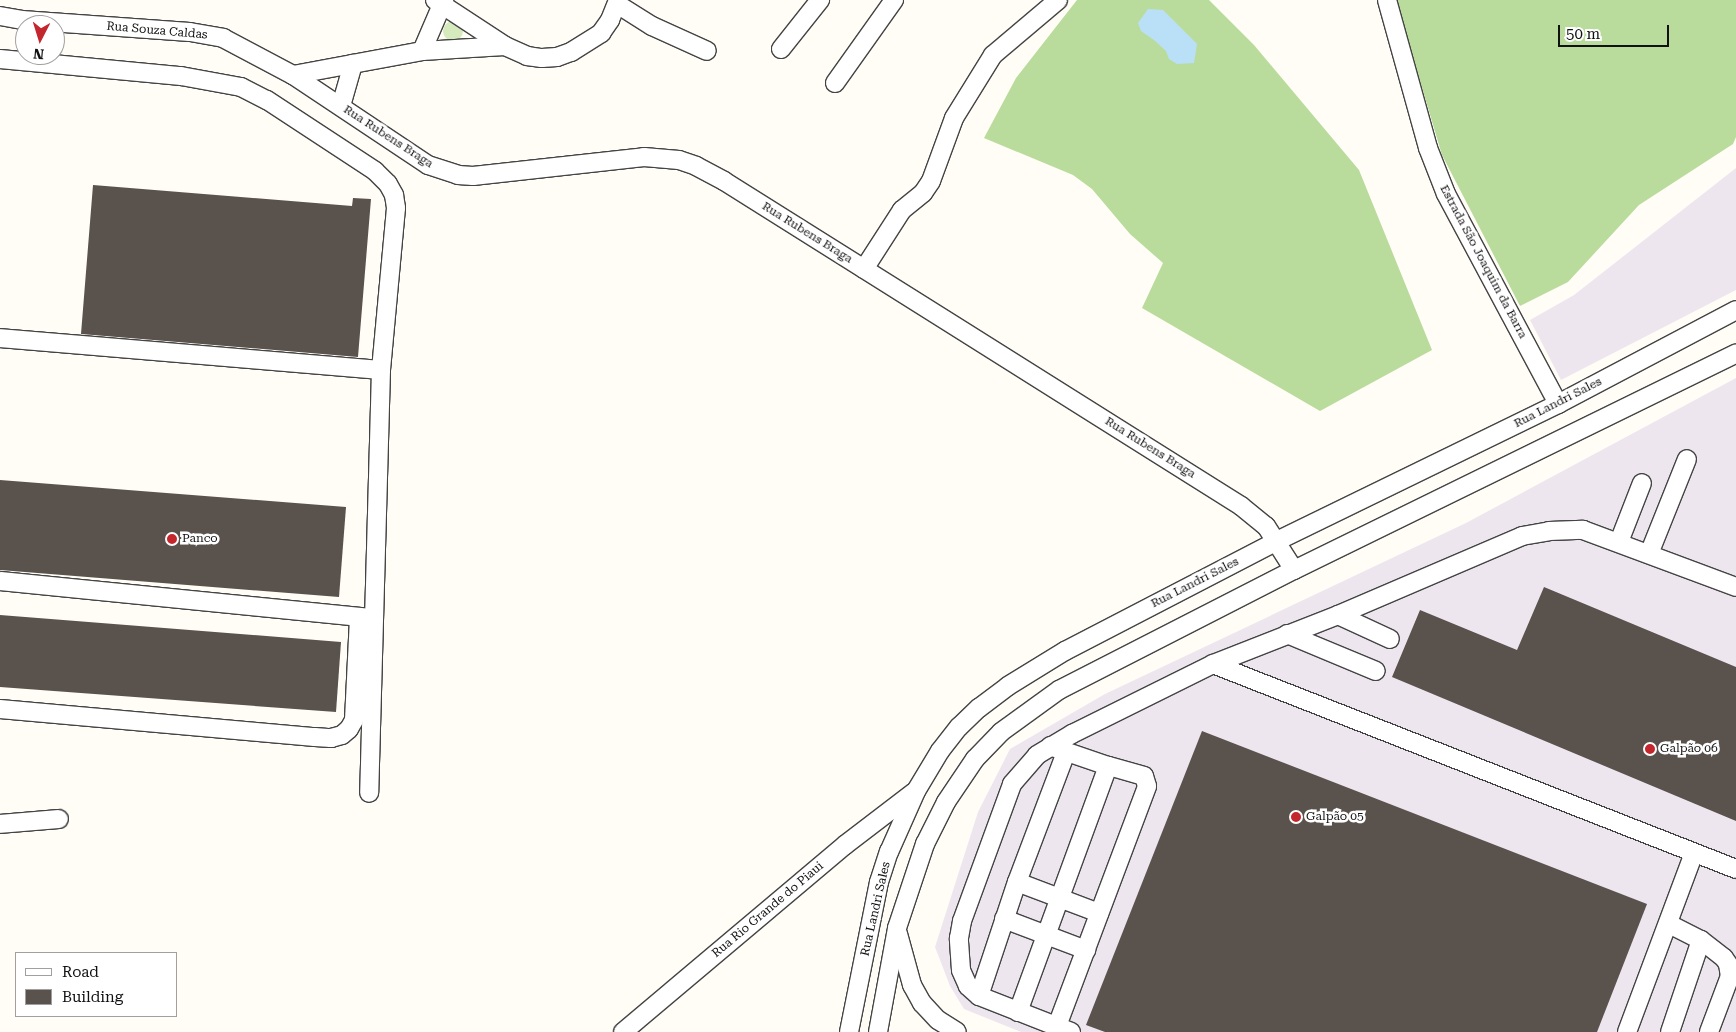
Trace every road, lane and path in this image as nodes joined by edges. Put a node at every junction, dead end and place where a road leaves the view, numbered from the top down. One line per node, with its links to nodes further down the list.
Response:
1 (820, 0): 9 (street)
2 (894, 0): 15 (street)
3 (1058, 0): 17 (street)
4 (1388, 0): 22 (street, Estrada São Joaquim da Barra)
5 (440, 1): 8 (street); 10 (street)
6 (618, 2): 8 (street); 11 (street)
7 (0, 16): 14 (street, Rua Souza Caldas)
8 (505, 46): 10 (street)
9 (781, 49)
10 (422, 51): 13 (street)
11 (707, 51)
12 (0, 59): 21 (street)
13 (353, 64): 14 (street); 16 (street)
14 (293, 75): 16 (street, Rua Rubens Braga)
15 (835, 83)
16 (341, 106): 17 (street, Rua Rubens Braga)
17 (864, 269): 25 (street, Rua Rubens Braga)
18 (1736, 310): 22 (street, Rua Landri Sales)
19 (0, 338): 21 (street)
20 (1736, 353): 28 (street, Rua Landri Sales)
21 (381, 370): 32 (street)
22 (1558, 404): 25 (street, Rua Landri Sales)
23 (1687, 459): 27 (street)
24 (1642, 483): 26 (street)
25 (1277, 541): 28 (street, Rua Rubens Braga); 40 (street, Rua Landri Sales)
26 (1619, 542): 27 (street); 31 (street)
27 (1650, 554): 30 (street)
28 (1294, 570): 52 (street, Rua Landri Sales)
29 (0, 581): 32 (street)
30 (1736, 587)
31 (1338, 615): 33 (street); 34 (street)
32 (366, 618): 37 (street); 41 (street)
33 (1286, 634): 35 (street); 36 (street)
34 (1390, 639)
35 (1213, 664): 38 (street); 44 (street)
36 (1376, 671)
37 (0, 709)
38 (1058, 749): 39 (street); 46 (street); 56 (street)
39 (1108, 766): 47 (street); 48 (street)
40 (916, 791): 49 (street, Rua Landri Sales); 61 (street, Rua Rio Grande do Piaui)
41 (369, 793)
42 (59, 819): 43 (street)
43 (0, 824)
44 (1694, 852): 45 (street); 51 (street)
45 (1736, 869)
46 (1017, 882): 47 (street); 50 (street)
47 (1059, 899): 48 (street); 53 (street)
48 (1100, 913): 55 (street)
49 (872, 918): 52 (street); 59 (street, Rua Landri Sales)
50 (1004, 919): 53 (street); 56 (street)
51 (1669, 924): 54 (street); 63 (street)
52 (897, 928): 60 (street); 62 (street, Rua Landri Sales)
53 (1046, 934): 55 (street); 57 (street)
54 (1702, 940): 64 (street); 65 (street)
55 (1086, 950): 58 (street)
56 (979, 996): 57 (street)
57 (1018, 1012): 58 (street)
58 (1064, 1029)
59 (853, 1030)
60 (953, 1031)
61 (624, 1032)
62 (878, 1032)
63 (1627, 1032)
64 (1670, 1032)
65 (1709, 1032)

